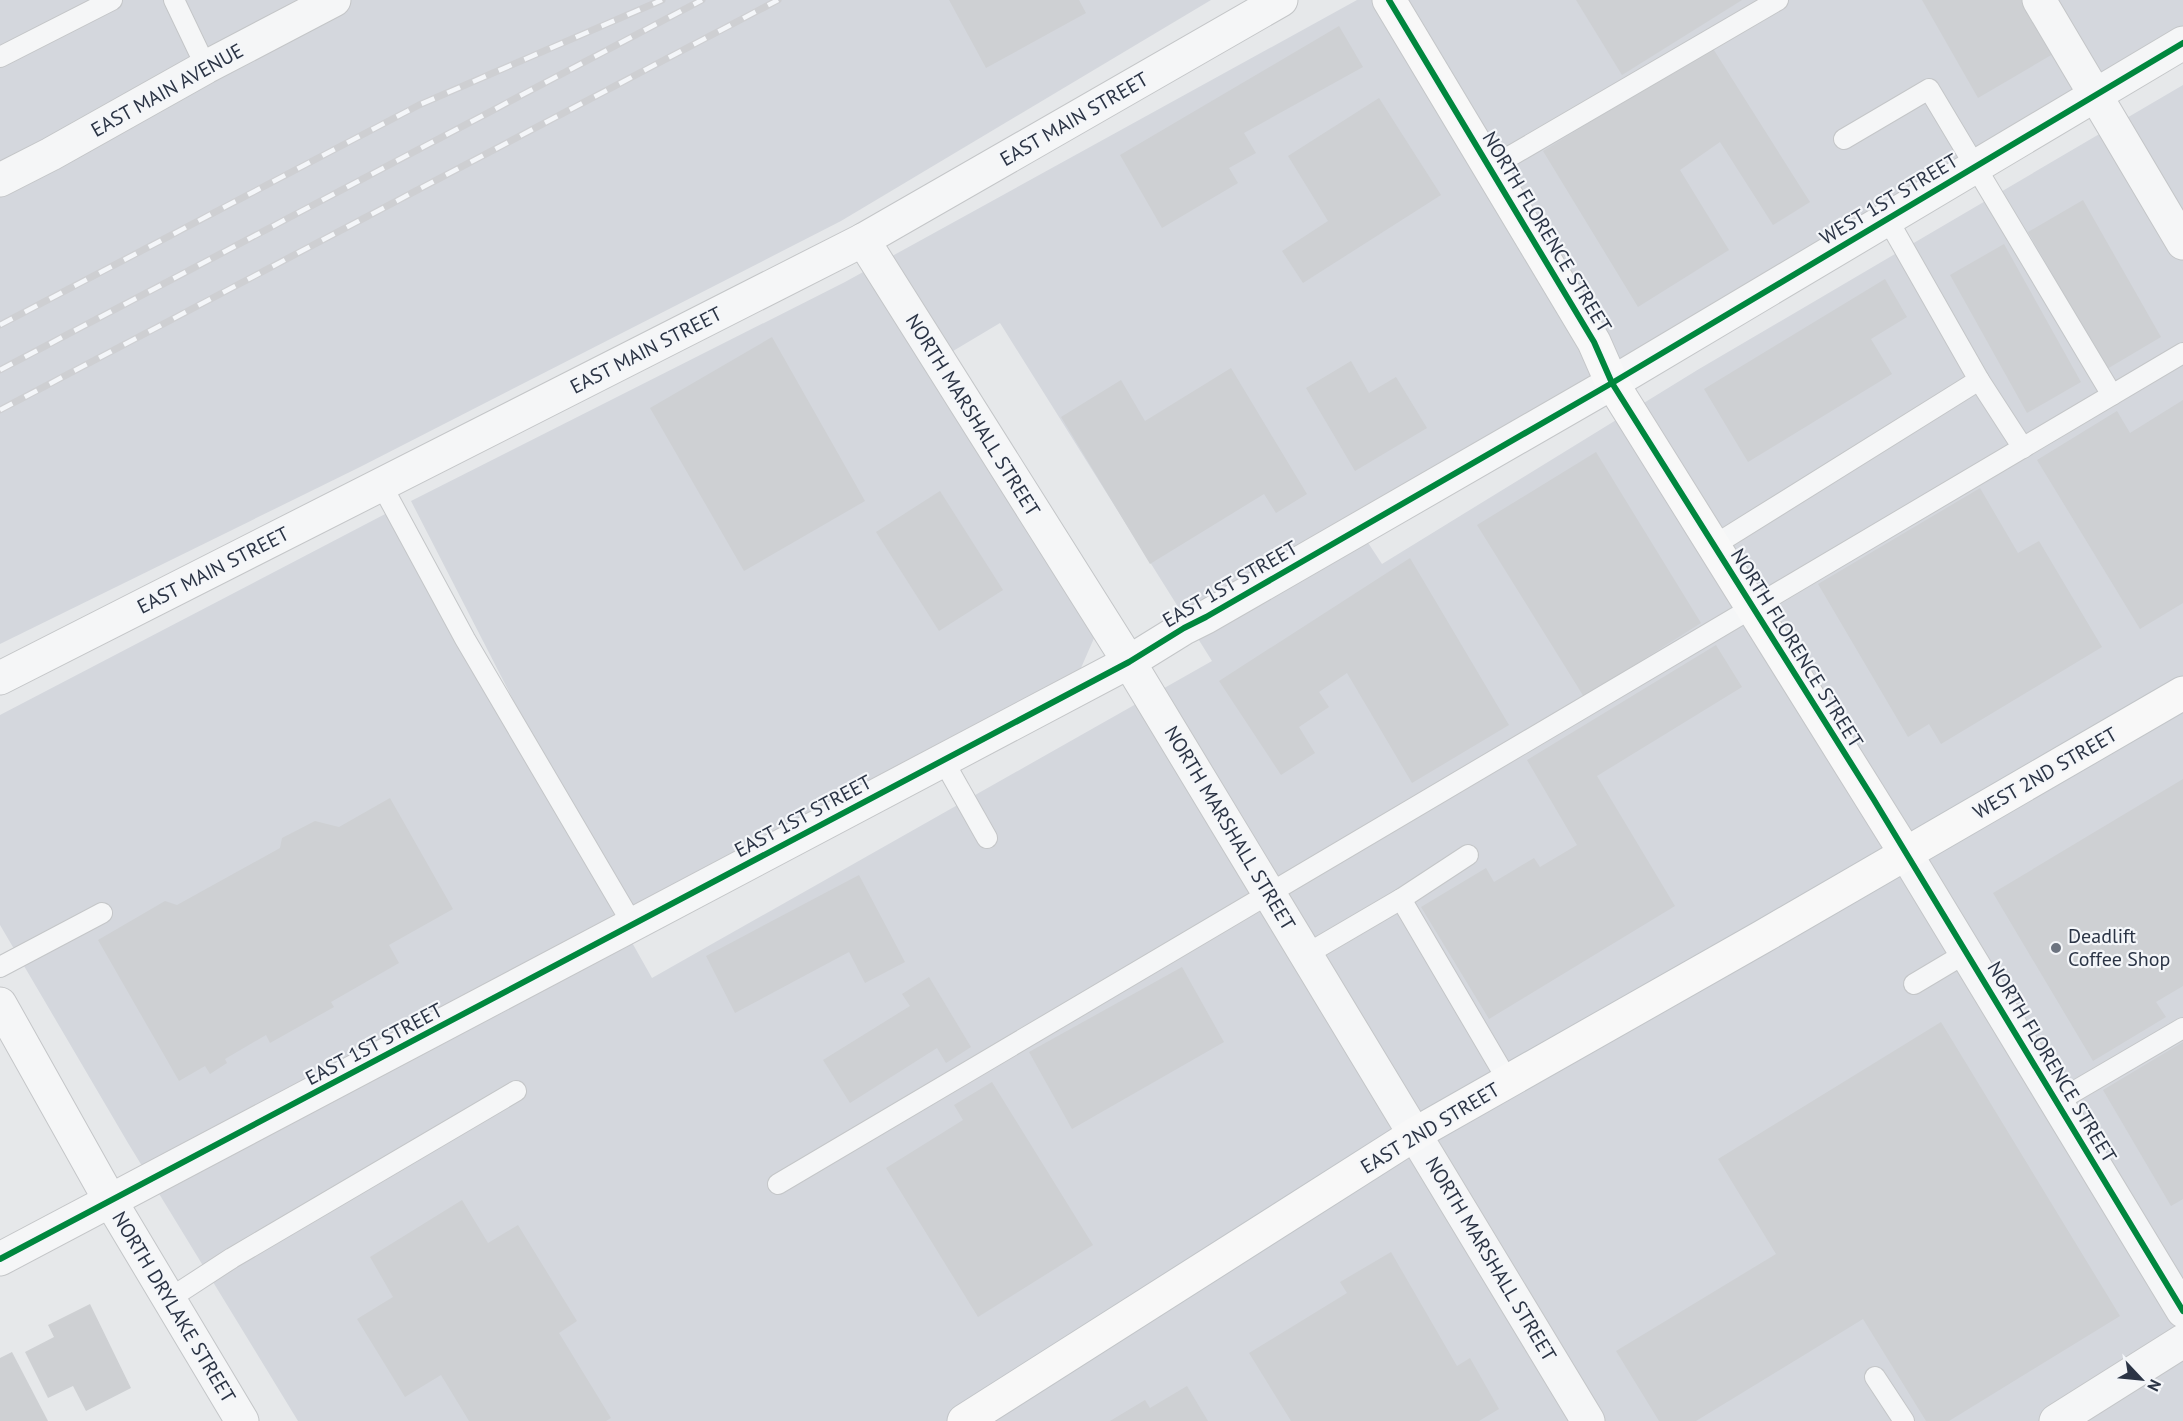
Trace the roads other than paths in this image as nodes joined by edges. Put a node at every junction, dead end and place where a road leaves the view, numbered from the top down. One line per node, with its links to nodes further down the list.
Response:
1 (112, 0): 9 (lane)
2 (174, 0): 10 (lane)
3 (334, 0): 10 (street, EAST MAIN AVENUE)
4 (1281, 0): 17 (street, EAST MAIN STREET)
5 (1389, 0): 14 (main road, NORTH FLORENCE STREET)
6 (1778, 0): 14 (lane)
7 (2039, 0): 11 (street)
8 (2183, 42): 11 (street, WEST 1ST STREET)
9 (0, 57)
10 (206, 67): 15 (street, EAST MAIN AVENUE)
11 (2096, 96): 13 (street, WEST 1ST STREET); 18 (street)
12 (1844, 139): 13 (lane)
13 (1977, 167): 16 (street, WEST 1ST STREET); 22 (lane)
14 (1490, 168): 21 (main road, NORTH FLORENCE STREET)
15 (0, 180)
16 (1888, 220): 20 (lane); 21 (street, WEST 1ST STREET)
17 (863, 240): 24 (street, EAST MAIN STREET); 27 (street, NORTH MARSHALL STREET)
18 (2183, 243)
19 (2183, 353): 22 (lane)
20 (1979, 380): 23 (lane); 25 (lane)
21 (1612, 383): 25 (main road, NORTH FLORENCE STREET); 27 (street, EAST 1ST STREET)
22 (2112, 395): 23 (lane)
23 (2023, 448): 26 (lane)
24 (381, 484): 28 (street, EAST MAIN STREET); 37 (lane)
25 (1713, 546): 26 (main road, NORTH FLORENCE STREET)
26 (1752, 608): 32 (main road, NORTH FLORENCE STREET); 34 (lane)
27 (1129, 662): 30 (street, EAST 1ST STREET); 34 (street, NORTH MARSHALL STREET)
28 (0, 678)
29 (2183, 693): 32 (main road, WEST 2ND STREET)
30 (943, 760): 31 (lane); 37 (street, EAST 1ST STREET)
31 (987, 838)
32 (1906, 854): 38 (street, NORTH FLORENCE STREET); 44 (main road, EAST 2ND STREET)
33 (1468, 855): 35 (lane)
34 (1269, 894): 39 (street, NORTH MARSHALL STREET); 48 (lane)
35 (1401, 898): 39 (lane); 44 (lane)
36 (102, 913): 40 (lane)
37 (633, 925): 49 (street, EAST 1ST STREET)
38 (1966, 953): 41 (lane); 46 (street, NORTH FLORENCE STREET)
39 (1307, 954): 47 (street, NORTH MARSHALL STREET)
40 (0, 967)
41 (1914, 984)
42 (0, 1004): 49 (street, NORTH DRYLAKE STREET)
43 (2183, 1028): 46 (lane)
44 (1508, 1081): 47 (main road, EAST 2ND STREET)
45 (516, 1091): 51 (lane)
46 (2058, 1101): 52 (street, NORTH FLORENCE STREET)
47 (1415, 1134): 56 (main road, EAST 2ND STREET); 57 (street, NORTH MARSHALL STREET)
48 (778, 1184)
49 (111, 1202): 50 (street, EAST 1ST STREET); 51 (street, NORTH DRYLAKE STREET)
50 (0, 1259)
51 (169, 1299): 55 (street, NORTH DRYLAKE STREET)
52 (2183, 1311)
53 (2183, 1341): 59 (street)
54 (1875, 1377): 58 (lane)
55 (242, 1421)
56 (964, 1421)
57 (1588, 1421)
58 (1904, 1421)
59 (2056, 1421)

